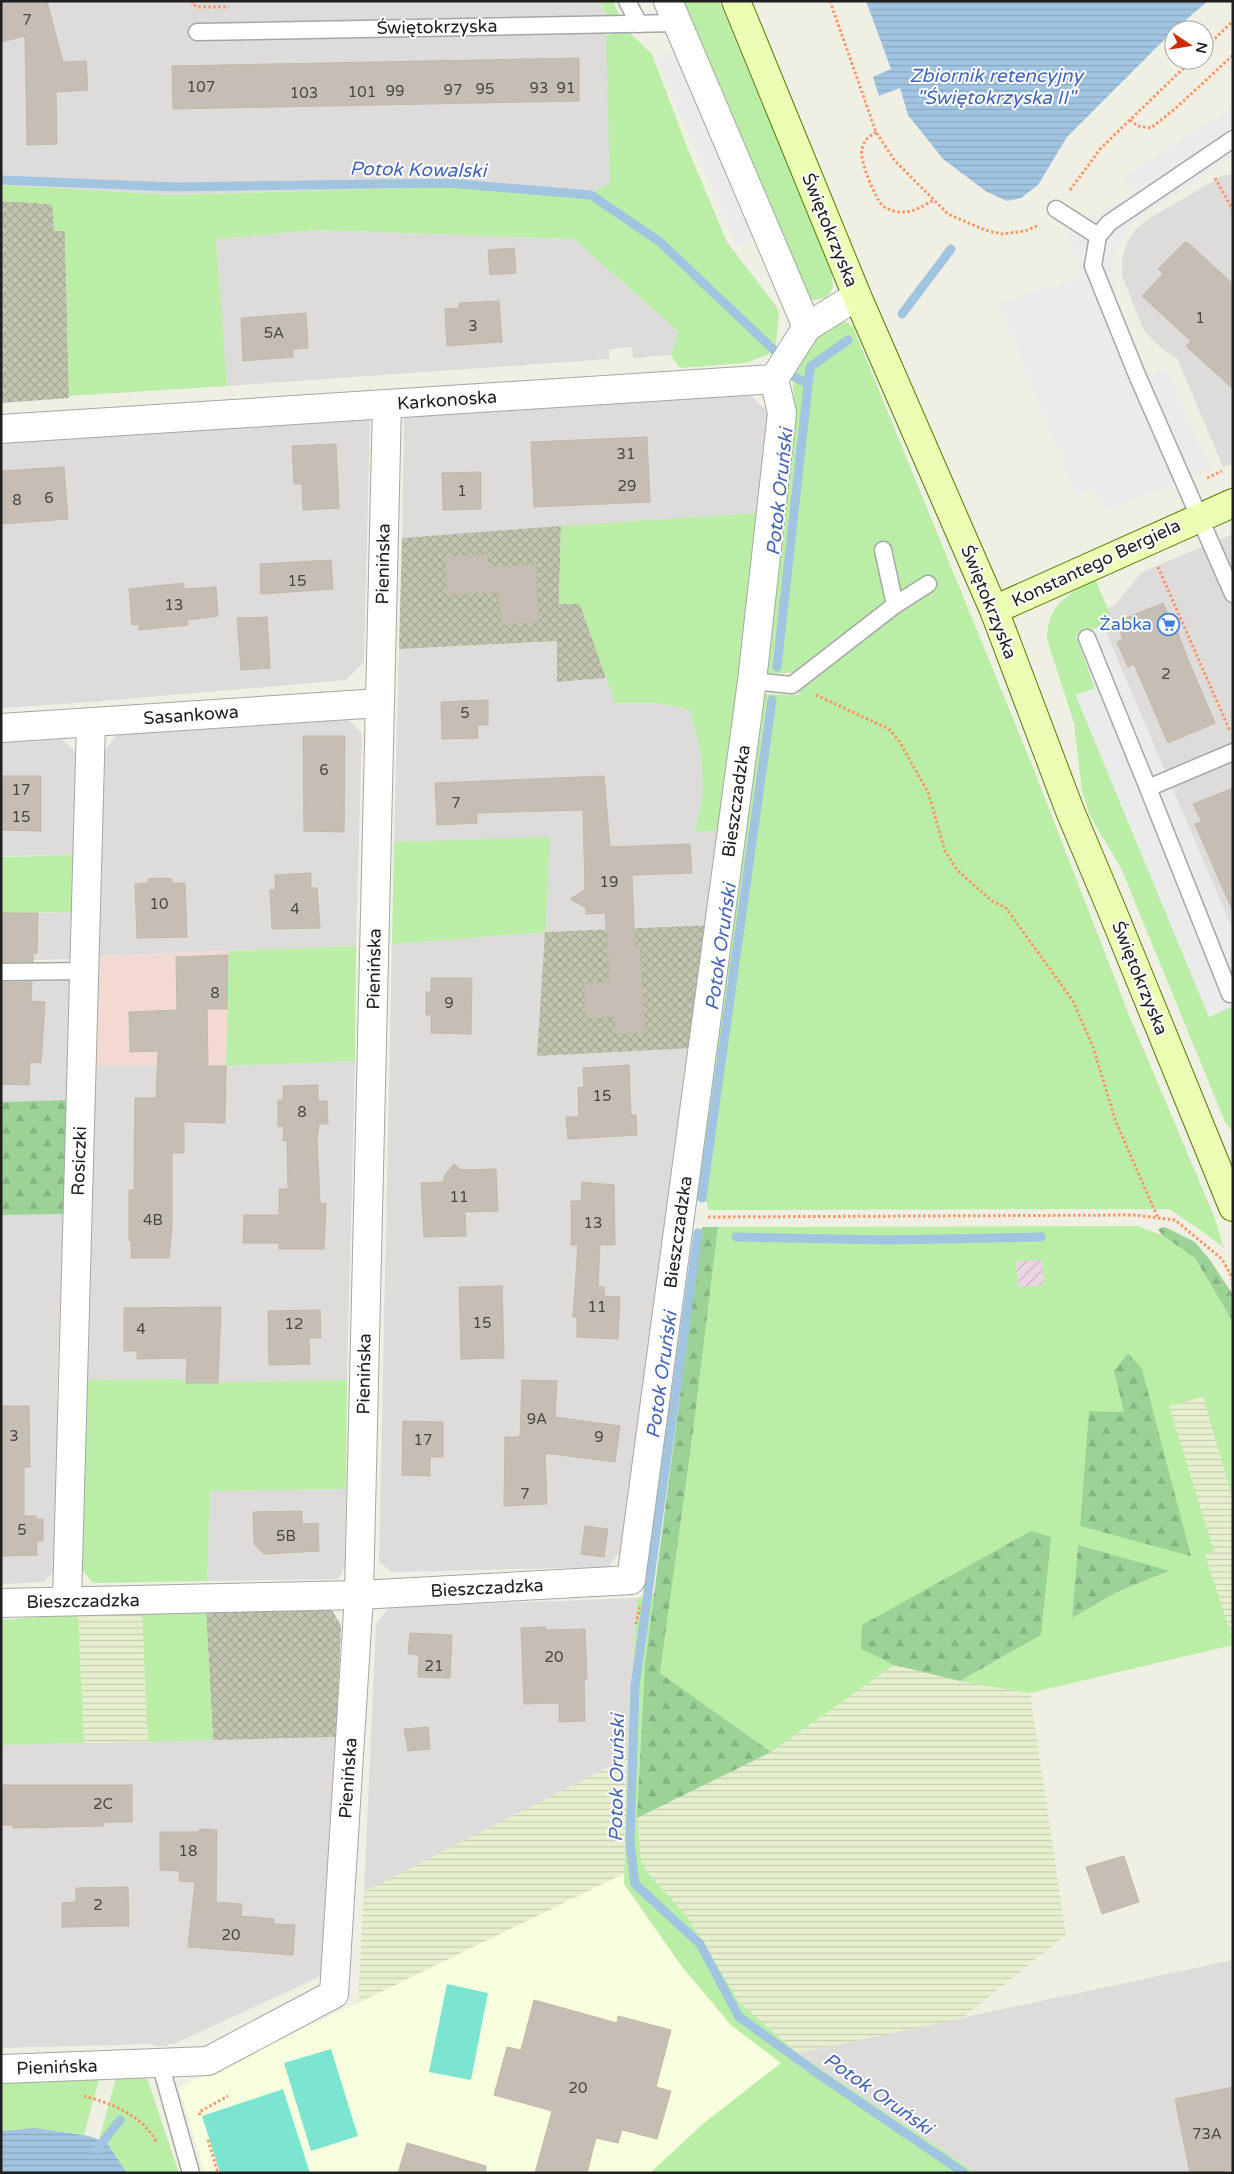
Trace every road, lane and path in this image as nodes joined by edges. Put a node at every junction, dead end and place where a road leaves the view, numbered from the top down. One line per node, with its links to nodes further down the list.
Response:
1 (627, 1): 6 (lane)
2 (736, 1): 19 (main road, Świętokrzyska)
3 (830, 1): 12 (path)
4 (672, 12): 6 (lane, Świętokrzyska); 20 (street, Świętokrzyska)
5 (1233, 21): 8 (path)
6 (639, 24): 7 (lane, Świętokrzyska)
7 (197, 32)
8 (1214, 39)
9 (1233, 55): 11 (path)
10 (1182, 70): 11 (path)
11 (1130, 120): 16 (path)
12 (876, 132): 15 (path); 15 (path)
13 (1233, 139): 18 (lane)
14 (1212, 174): 17 (path)
15 (934, 200): 16 (path)
16 (1056, 209): 18 (lane)
17 (1233, 210)
18 (1098, 236): 25 (lane)
19 (857, 296): 20 (street); 31 (main road, Świętokrzyska)
20 (807, 327): 21 (street)
21 (774, 378): 22 (street, Karkonoska); 33 (street, Bieszczadzka)
22 (387, 404): 23 (street, Karkonoska); 35 (street, Pienińska)
23 (1, 429)
24 (1233, 503): 25 (main road, Konstantego Bergiela)
25 (1198, 517): 29 (lane, Konstantego Bergiela); 31 (main road, Konstantego Bergiela)
26 (883, 550): 30 (lane)
27 (1154, 558): 38 (path)
28 (928, 584): 30 (lane)
29 (1233, 594)
30 (895, 605): 34 (lane)
31 (994, 610): 44 (main road, Świętokrzyska)
32 (1087, 638): 40 (lane)
33 (752, 681): 34 (lane); 45 (street, Bieszczadzka)
34 (792, 685): 46 (path)
35 (380, 703): 36 (street, Sasankowa); 48 (street, Pienińska)
36 (91, 722): 37 (street, Sasankowa); 41 (street, Rosiczki)
37 (1, 728)
38 (1233, 738)
39 (1233, 752): 40 (lane)
40 (1148, 788): 43 (lane)
41 (84, 971): 42 (lane); 49 (street, Rosiczki)
42 (1, 972)
43 (1230, 994)
44 (1233, 1208)
45 (680, 1216): 46 (path); 48 (street, Bieszczadzka)
46 (1158, 1218): 47 (path)
47 (1233, 1280)
48 (359, 1595): 49 (street, Bieszczadzka); 51 (street, Pienińska)
49 (67, 1601): 50 (street, Bieszczadzka)
50 (1, 1603)
51 (160, 2063): 52 (street, Pienińska); 58 (lane)
52 (1, 2070)
53 (76, 2094): 57 (path)
54 (228, 2096): 55 (path)
55 (202, 2121)
56 (208, 2138): 59 (path)
57 (160, 2149)
58 (191, 2173)
59 (218, 2173)

